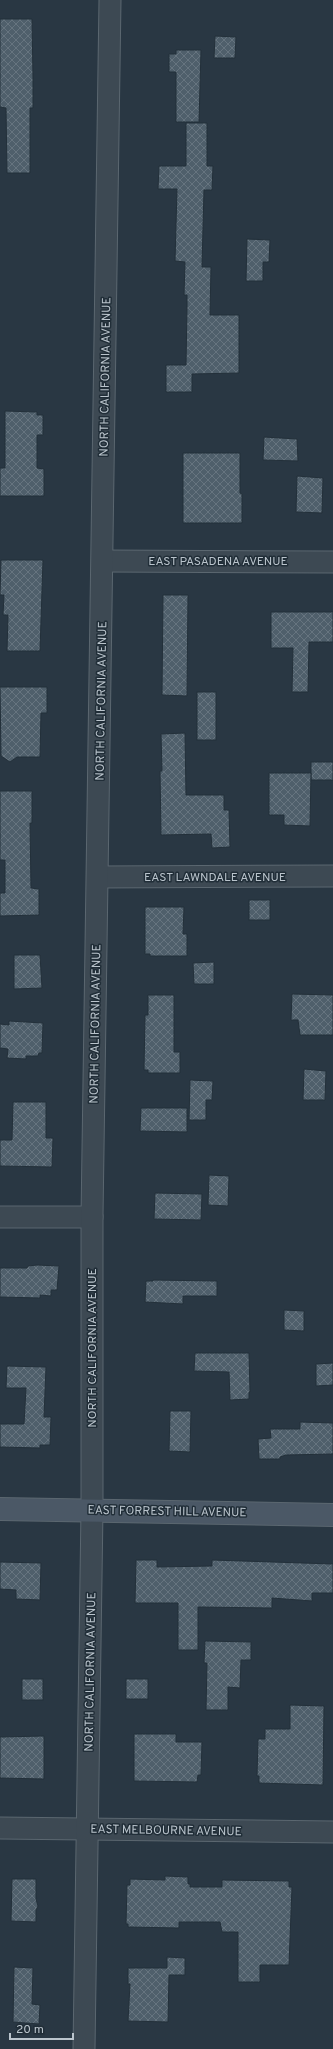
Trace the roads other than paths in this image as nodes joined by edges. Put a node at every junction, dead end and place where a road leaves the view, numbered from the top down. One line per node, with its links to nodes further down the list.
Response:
1 (110, 0): 2 (street, NORTH CALIFORNIA AVENUE)
2 (103, 561): 3 (street, EAST PASADENA AVENUE); 5 (street, NORTH CALIFORNIA AVENUE)
3 (333, 562)
4 (333, 876): 5 (street, EAST LAWNDALE AVENUE)
5 (98, 877): 7 (street, NORTH CALIFORNIA AVENUE)
6 (0, 1217): 7 (street)
7 (92, 1218): 9 (street, NORTH CALIFORNIA AVENUE)
8 (0, 1509): 9 (main road, EAST FORREST HILL AVENUE)
9 (92, 1510): 10 (main road, EAST FORREST HILL AVENUE); 12 (street, NORTH CALIFORNIA AVENUE)
10 (333, 1514)
11 (0, 1828): 12 (street, EAST MELBOURNE AVENUE)
12 (88, 1829): 13 (street, EAST MELBOURNE AVENUE); 14 (street, NORTH CALIFORNIA AVENUE)
13 (333, 1832)
14 (84, 2049)

